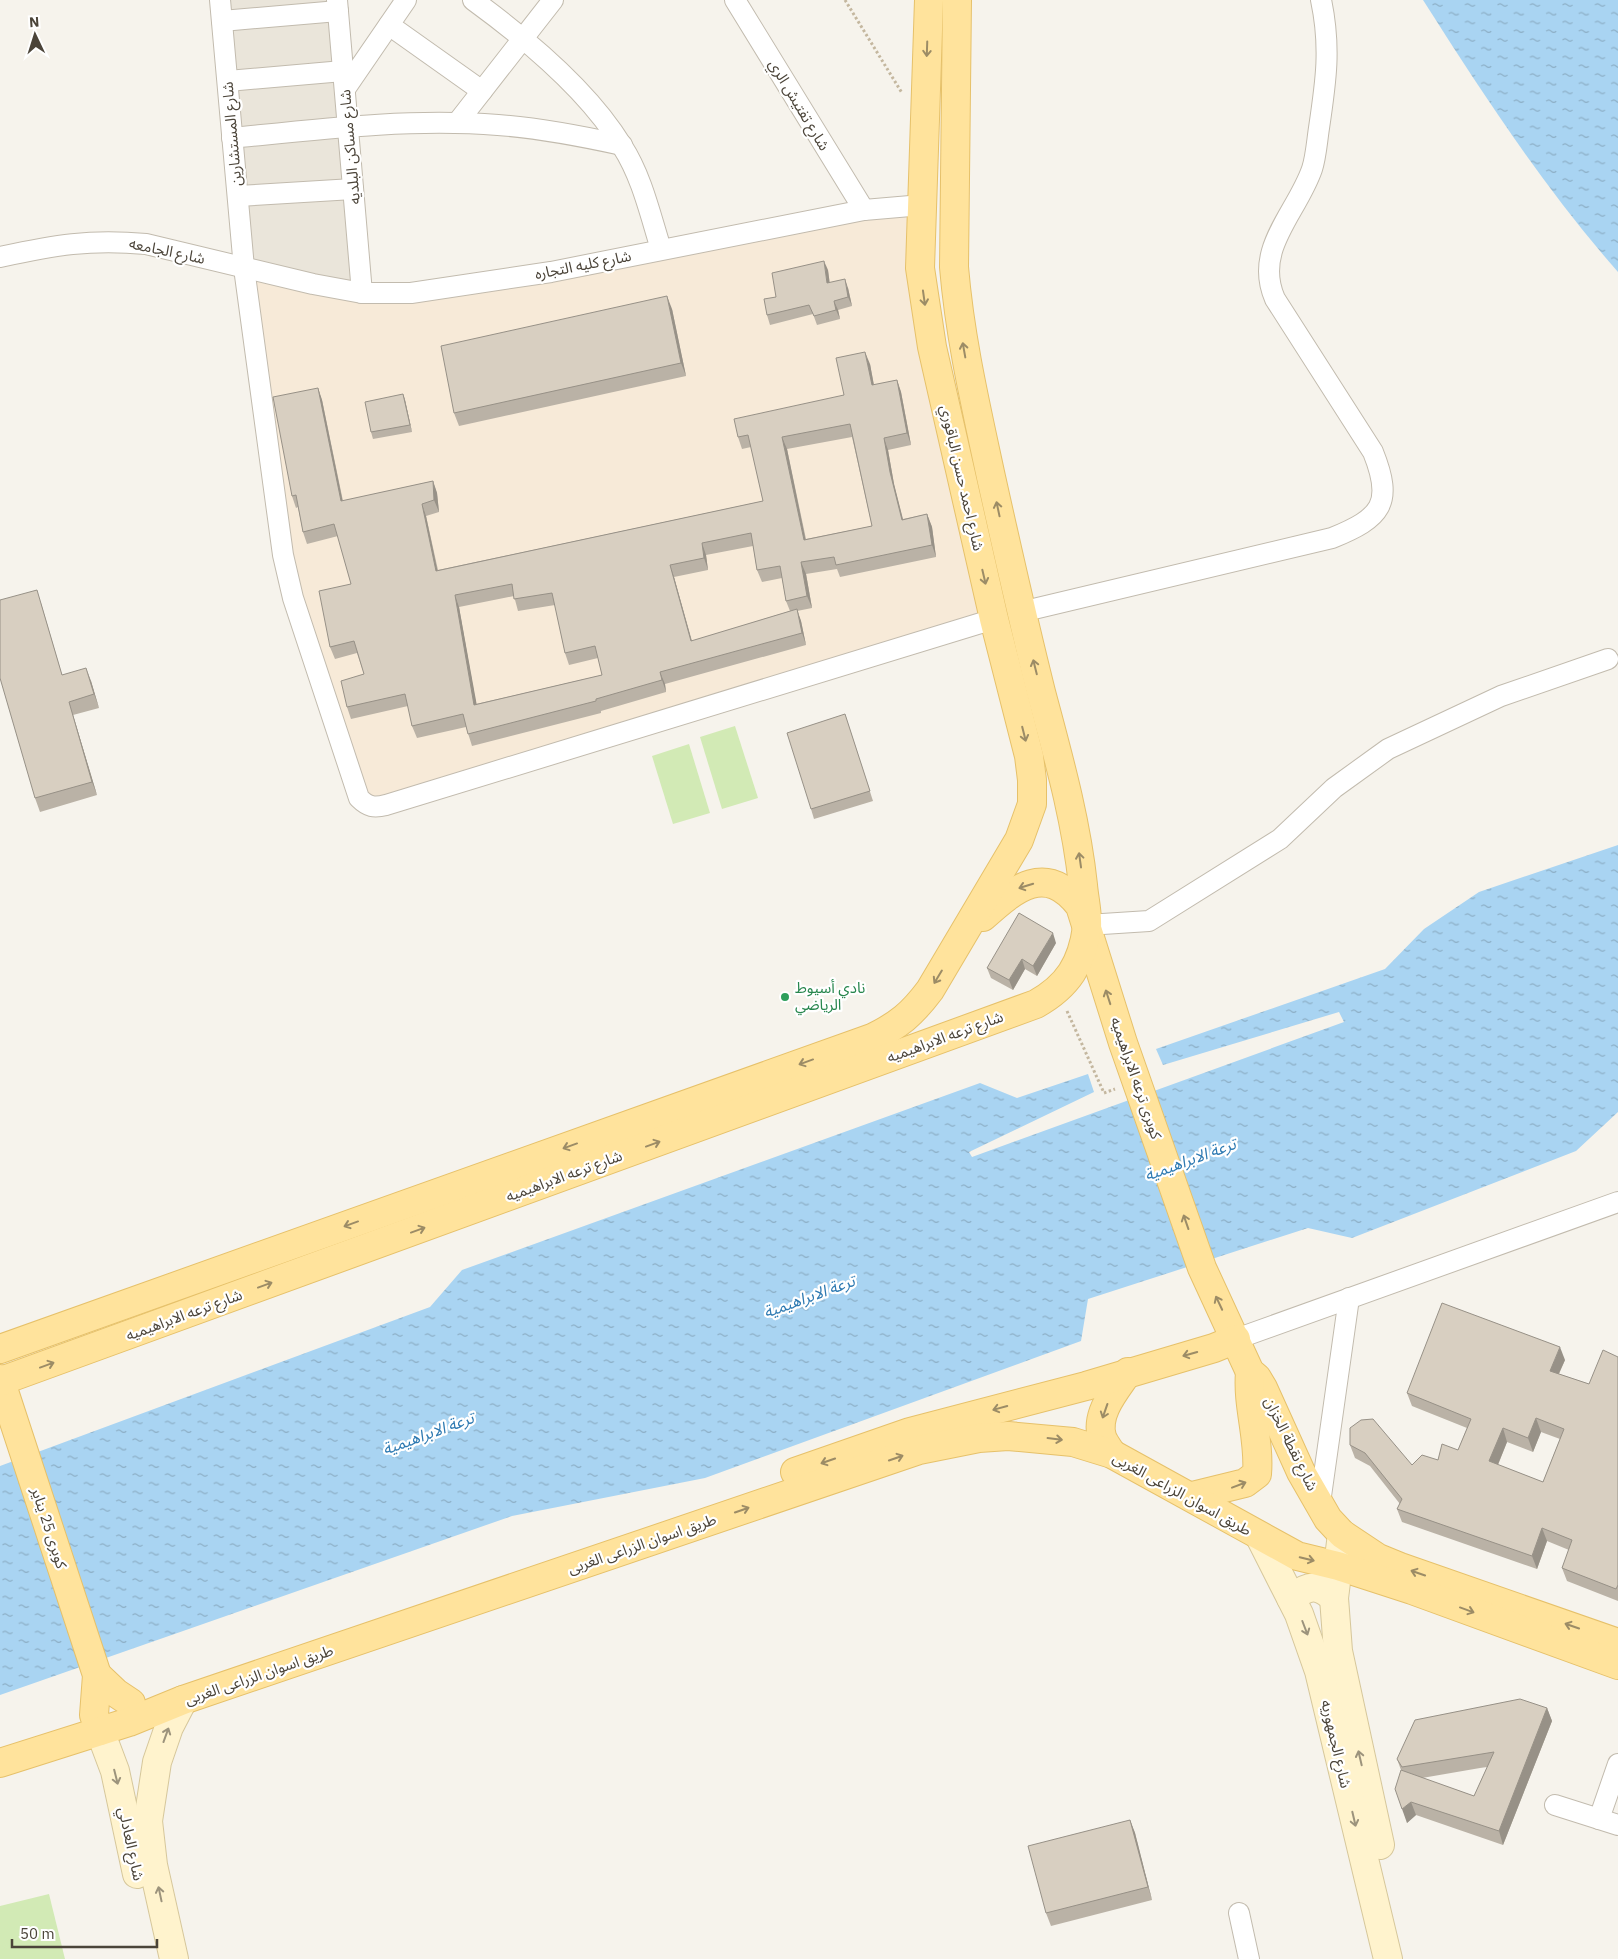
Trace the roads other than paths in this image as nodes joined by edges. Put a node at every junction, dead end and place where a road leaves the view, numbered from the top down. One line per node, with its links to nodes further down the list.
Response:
1 (220, 0): 10 (street, شارع المستشارين)
2 (406, 0): 11 (street)
3 (473, 0): 12 (street)
4 (553, 0): 12 (street)
5 (735, 0): 23 (street, شارع تفتيش الري)
6 (929, 0): 22 (main road, شارع احمد حسن الباقوري, one-way to 22)
7 (957, 0): 26 (main road, شارع احمد حسن الباقوري)
8 (1321, 0): 30 (street)
9 (338, 6): 10 (street); 13 (street, شارع مساكن البلديه)
10 (222, 21): 14 (street, شارع المستشارين)
11 (389, 25): 13 (street); 15 (street)
12 (524, 38): 15 (street); 19 (street)
13 (344, 80): 14 (street); 17 (street, شارع مساكن البلديه)
14 (228, 81): 18 (street, شارع المستشارين)
15 (482, 91): 16 (street)
16 (457, 123): 17 (street); 19 (street)
17 (348, 127): 18 (street); 20 (street, شارع مساكن البلديه)
18 (232, 138): 21 (street, شارع المستشارين)
19 (622, 146): 24 (street)
20 (353, 189): 21 (street); 29 (street, شارع مساكن البلديه)
21 (238, 196): 27 (street, شارع المستشارين)
22 (922, 205): 23 (street, شارع كليه التجاره); 28 (main road, شارع احمد حسن الباقوري)
23 (864, 210): 24 (street, شارع كليه التجاره)
24 (660, 249): 29 (street, شارع كليه التجاره)
25 (0, 257): 27 (street, شارع الجامعه)
26 (954, 267): 28 (main road); 30 (main road, شارع احمد حسن الباقوري, one-way to 26)
27 (244, 268): 29 (street, شارع كليه التجاره); 31 (street, شارع المستشارين)
28 (920, 268): 31 (main road, شارع احمد حسن الباقوري, one-way to 31)
29 (362, 293)
30 (1021, 612): 33 (main road, شارع احمد حسن الباقوري, one-way to 30)
31 (994, 619): 34 (main road, شارع احمد حسن الباقوري, one-way to 34)
32 (1608, 659): 33 (street)
33 (1087, 925): 34 (main road, one-way to 34); 35 (main road, شارع ترعه الابراهيميه, one-way to 33); 38 (main road, كوبرى ترعه الابراهيميه, one-way to 33)
34 (963, 935): 35 (main road, شارع ترعه الابراهيميه, one-way to 35)
35 (601, 1149): 39 (main road, شارع ترعه الابراهيميه, one-way to 39); 42 (main road, شارع ترعه الابراهيميه, one-way to 35)
36 (1618, 1202): 37 (street)
37 (1349, 1298): 38 (street); 45 (street)
38 (1236, 1339): 40 (main road, طريق اسوان الزراعى الغربى, one-way to 40); 41 (main road, شارع نقطة الخزان)
39 (0, 1350)
40 (1128, 1372): 43 (main road, one-way to 43); 54 (main road, طريق اسوان الزراعى الغربى, one-way to 54)
41 (1250, 1372): 44 (main road, شارع نقطة الخزان, one-way to 41); 45 (main road, شارع نقطة الخزان)
42 (0, 1381): 52 (main road, كوبرى 25 يناير)
43 (1112, 1454): 44 (main road, طريق اسوان الزراعى الغربى); 53 (main road, طريق اسوان الزراعى الغربى, one-way to 43)
44 (1192, 1496): 46 (main road, طريق اسوان الزراعى الغربى)
45 (1330, 1518): 47 (street, شارع الجمهوريه); 50 (main road, one-way to 45)
46 (1269, 1541): 47 (main road, طريق اسوان الزراعى الغربى, one-way to 47); 48 (street, شارع الجمهوريه)
47 (1338, 1566): 49 (street, شارع الجمهوريه); 51 (main road, one-way to 51)
48 (1291, 1598): 49 (street); 65 (street, شارع الجمهوريه, one-way to 65)
49 (1334, 1598): 66 (street, شارع الجمهوريه, one-way to 49)
50 (1618, 1642)
51 (1618, 1665)
52 (97, 1675): 54 (main road, كوبرى 25 يناير); 55 (main road, كوبرى 25 يناير)
53 (183, 1700): 55 (main road, طريق اسوان الزراعى الغربى); 63 (street, شارع العادلي, one-way to 53)
54 (131, 1703): 55 (main road, طريق اسوان الزراعى الغربى)
55 (97, 1723): 56 (main road, طريق اسوان الزراعى الغربى); 57 (main road, طريق اسوان الزراعى الغربى); 62 (street, شارع العادلي, one-way to 62)
56 (0, 1748)
57 (0, 1763)
58 (1618, 1764): 60 (street)
59 (1555, 1805): 60 (street)
60 (1609, 1822)
61 (1239, 1912): 64 (street)
62 (157, 1959)
63 (174, 1959)
64 (1249, 1959)
65 (1388, 1959)
66 (1405, 1959)

